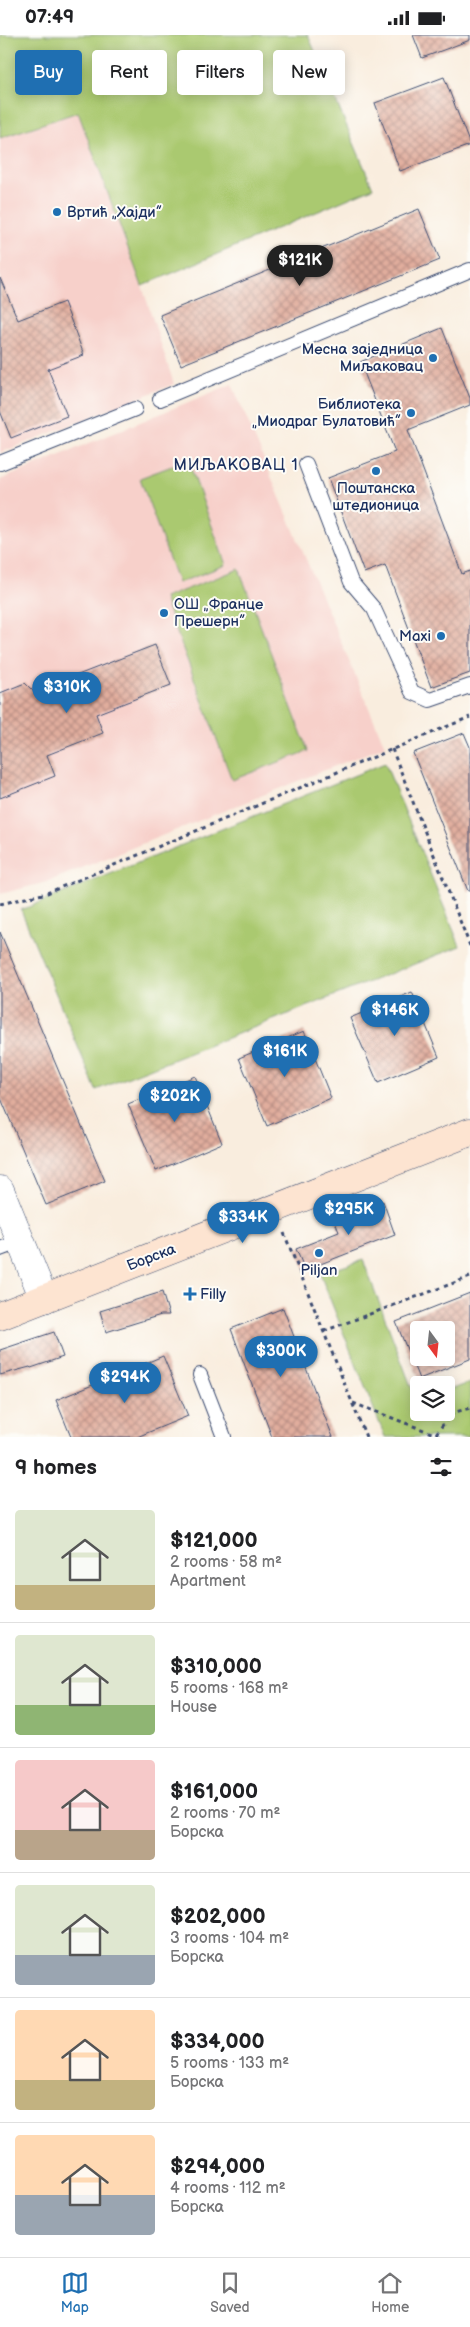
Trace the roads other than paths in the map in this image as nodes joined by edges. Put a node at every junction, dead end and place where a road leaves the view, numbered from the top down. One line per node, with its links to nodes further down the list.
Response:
1 (470, 270): 2 (lane)
2 (160, 399)
3 (135, 409): 4 (lane)
4 (0, 463)
5 (306, 464): 6 (lane)
6 (470, 686)
7 (470, 1132): 10 (main road, Борска)
8 (0, 1191): 9 (street)
9 (10, 1245): 10 (street)
10 (44, 1299): 11 (main road, Борска)
11 (0, 1316)
12 (200, 1375): 13 (lane)
13 (224, 1437)

